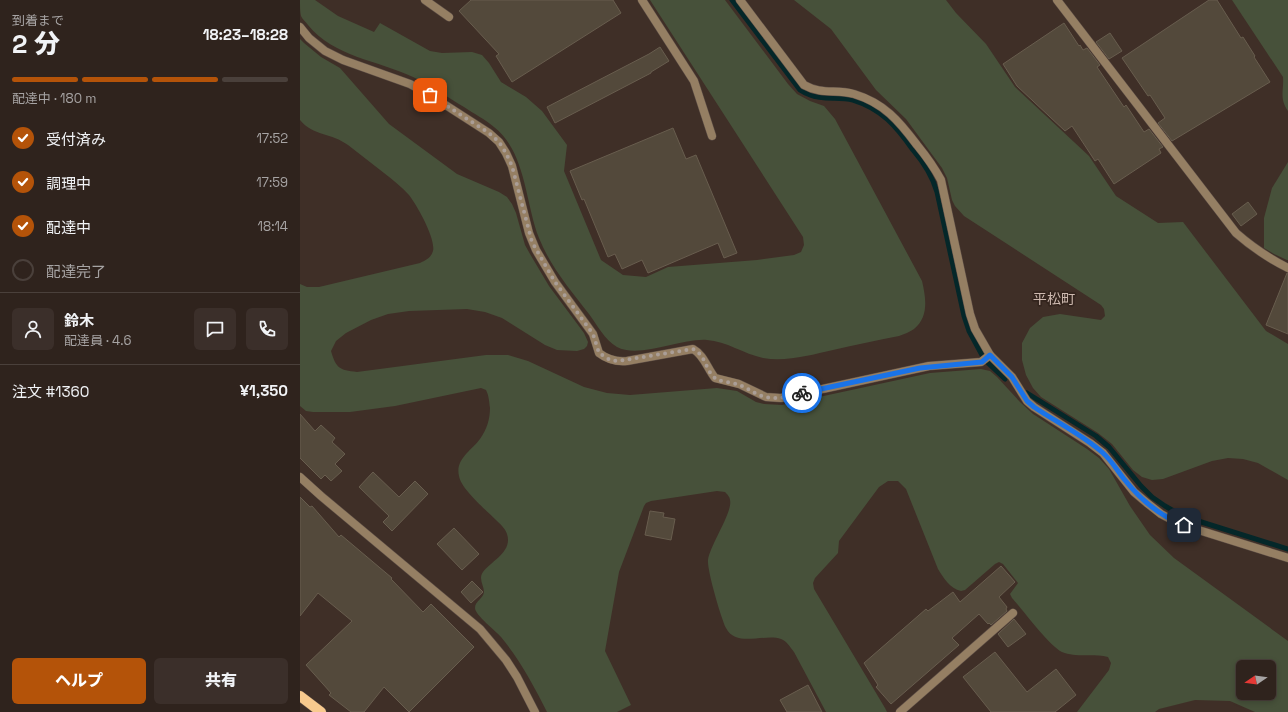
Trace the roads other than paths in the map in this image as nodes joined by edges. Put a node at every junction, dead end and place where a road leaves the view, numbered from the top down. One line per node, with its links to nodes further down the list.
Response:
1 (425, 0): 5 (street)
2 (642, 0): 7 (street)
3 (740, 0): 9 (street)
4 (1057, 0): 8 (street)
5 (449, 17)
6 (300, 27): 9 (street)
7 (712, 136)
8 (1288, 268)
9 (990, 355): 11 (street)
10 (300, 477): 15 (street)
11 (1288, 558)
12 (1013, 613): 16 (street)
13 (300, 696): 14 (main road)
14 (321, 712)
15 (535, 712)
16 (900, 712)

